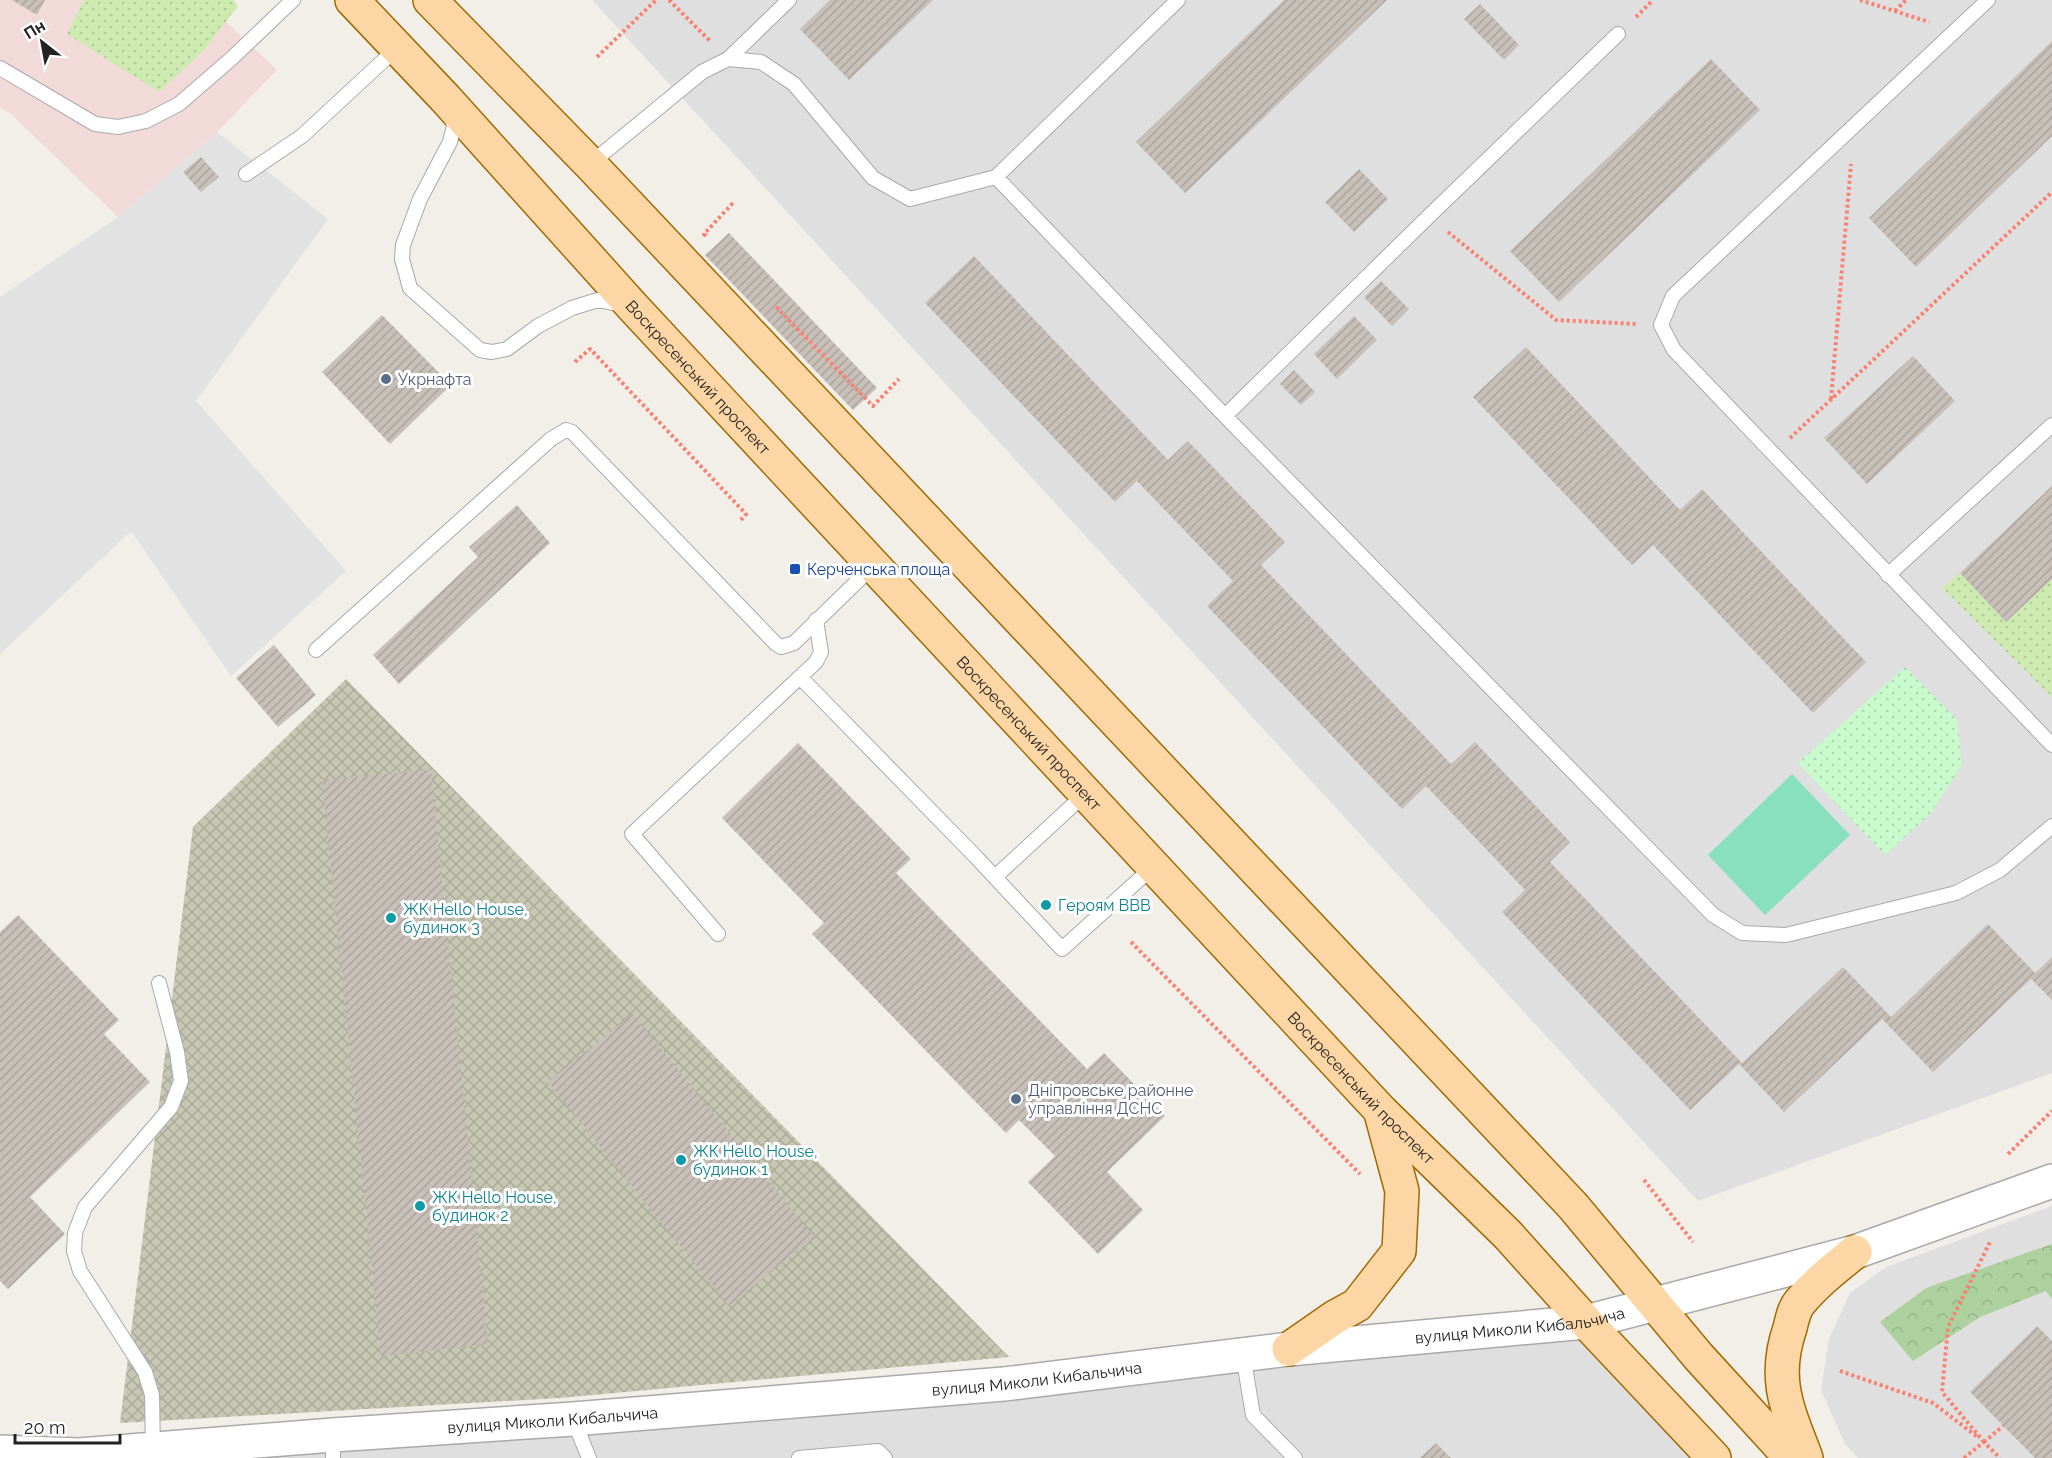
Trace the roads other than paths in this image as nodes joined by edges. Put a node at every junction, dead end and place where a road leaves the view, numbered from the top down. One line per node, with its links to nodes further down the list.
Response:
1 (293, 0): 10 (lane)
2 (352, 0): 8 (main road, Воскресенський проспект)
3 (430, 0): 12 (main road)
4 (789, 0): 9 (lane)
5 (1178, 0): 14 (lane)
6 (1988, 0): 19 (lane)
7 (1618, 34): 16 (lane)
8 (397, 48): 11 (main road, Воскресенський проспект); 13 (lane)
9 (728, 58): 12 (lane); 14 (lane)
10 (0, 68)
11 (445, 98): 15 (main road, Воскресенський проспект); 15 (lane)
12 (590, 164): 33 (main road)
13 (246, 174)
14 (996, 177): 16 (lane)
15 (633, 307): 18 (main road, Воскресенський проспект)
16 (1225, 416): 25 (lane)
17 (2052, 425): 19 (lane)
18 (873, 566): 20 (lane); 24 (main road, Воскресенський проспект)
19 (1888, 575): 23 (lane)
20 (816, 620): 21 (lane); 22 (lane)
21 (316, 650)
22 (800, 677): 27 (lane); 28 (lane)
23 (2052, 745)
24 (1086, 794): 26 (main road, Воскресенський проспект); 27 (lane)
25 (2052, 826)
26 (1153, 867): 27 (lane); 30 (main road, Воскресенський проспект)
27 (995, 877)
28 (718, 934)
29 (159, 983): 39 (lane)
30 (1380, 1111): 34 (main road, Воскресенський проспект); 35 (main road)
31 (2052, 1182): 32 (street, вулиця Миколи Кибальчича)
32 (1855, 1252): 33 (street, вулиця Миколи Кибальчича); 47 (main road)
33 (1654, 1305): 34 (street, вулиця Миколи Кибальчича); 46 (main road)
34 (1586, 1322): 35 (street, вулиця Миколи Кибальчича); 45 (main road, Воскресенський проспект)
35 (1289, 1349): 36 (street, вулиця Миколи Кибальчича)
36 (1243, 1354): 37 (street, вулиця Миколи Кибальчича); 44 (lane)
37 (573, 1419): 38 (street, вулиця Миколи Кибальчича); 41 (lane)
38 (333, 1446): 39 (street, вулиця Миколи Кибальчича)
39 (153, 1449): 40 (street, вулиця Миколи Кибальчича)
40 (0, 1452)
41 (590, 1458)
42 (799, 1458): 43 (lane)
43 (885, 1458)
44 (1295, 1458)
45 (1714, 1458)
46 (1791, 1458)
47 (1806, 1458)

